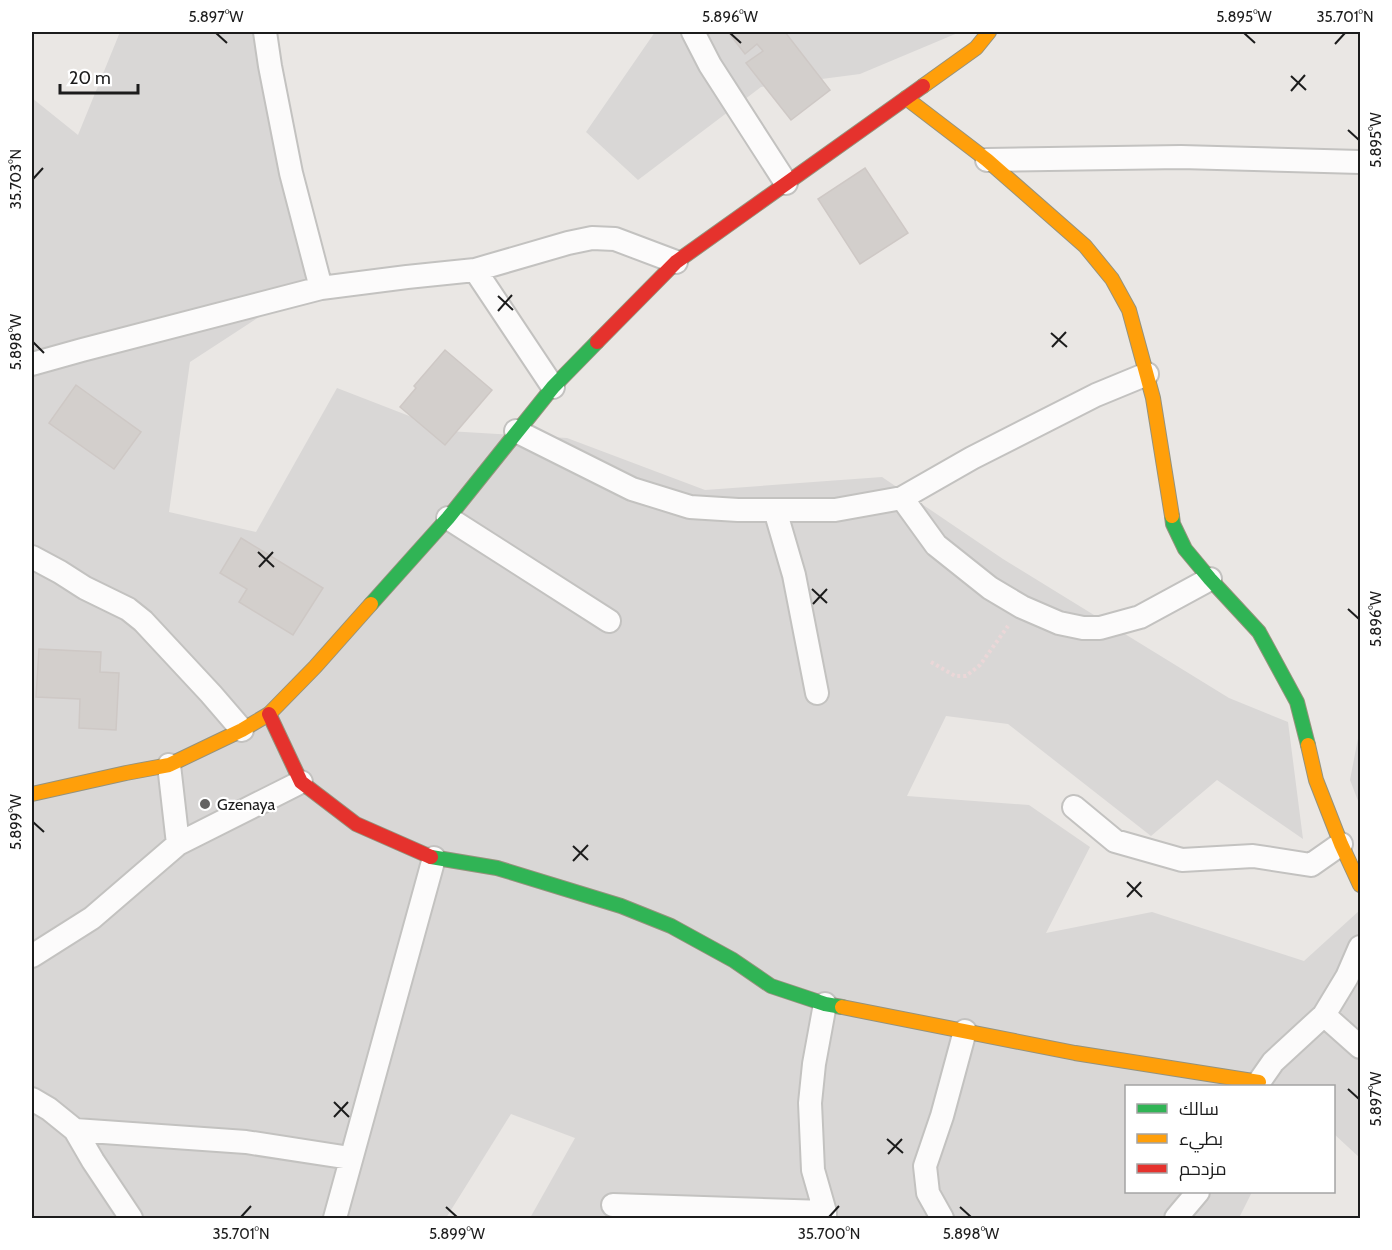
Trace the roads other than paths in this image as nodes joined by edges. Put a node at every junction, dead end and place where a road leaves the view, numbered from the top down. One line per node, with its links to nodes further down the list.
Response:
1 (265, 32): 10 (street)
2 (693, 32): 7 (street)
3 (990, 32): 4 (street)
4 (906, 98): 5 (street); 7 (street)
5 (987, 160): 6 (street); 12 (street)
6 (1360, 162)
7 (786, 183): 8 (street)
8 (676, 262): 9 (street); 13 (street)
9 (475, 270): 10 (street); 13 (street)
10 (321, 288): 11 (street)
11 (32, 364)
12 (1147, 374): 15 (street); 19 (street)
13 (553, 387): 14 (street)
14 (516, 431): 16 (street); 17 (street)
15 (902, 498): 16 (street); 19 (street)
16 (775, 510): 21 (street)
17 (448, 518): 20 (street); 22 (street)
18 (32, 557): 23 (street)
19 (1210, 579): 29 (street)
20 (609, 621)
21 (817, 693)
22 (269, 714): 23 (street); 25 (street)
23 (242, 730): 24 (street)
24 (170, 765): 26 (street); 28 (street)
25 (301, 782): 28 (street); 30 (street)
26 (32, 794)
27 (1074, 807): 29 (street)
28 (178, 844): 33 (street)
29 (1341, 844): 31 (street)
30 (434, 858): 34 (street); 41 (street)
31 (1360, 885)
32 (1360, 947): 35 (street)
33 (32, 956)
34 (825, 1004): 36 (street); 44 (street)
35 (1323, 1015): 37 (street); 38 (street)
36 (965, 1031): 38 (street); 47 (street)
37 (1360, 1047)
38 (1259, 1084)
39 (32, 1099): 40 (street)
40 (75, 1130): 41 (street); 45 (street)
41 (350, 1158): 46 (street)
42 (1196, 1193): 48 (street)
43 (613, 1205): 44 (street)
44 (825, 1215)
45 (131, 1218)
46 (334, 1218)
47 (942, 1218)
48 (1176, 1218)

